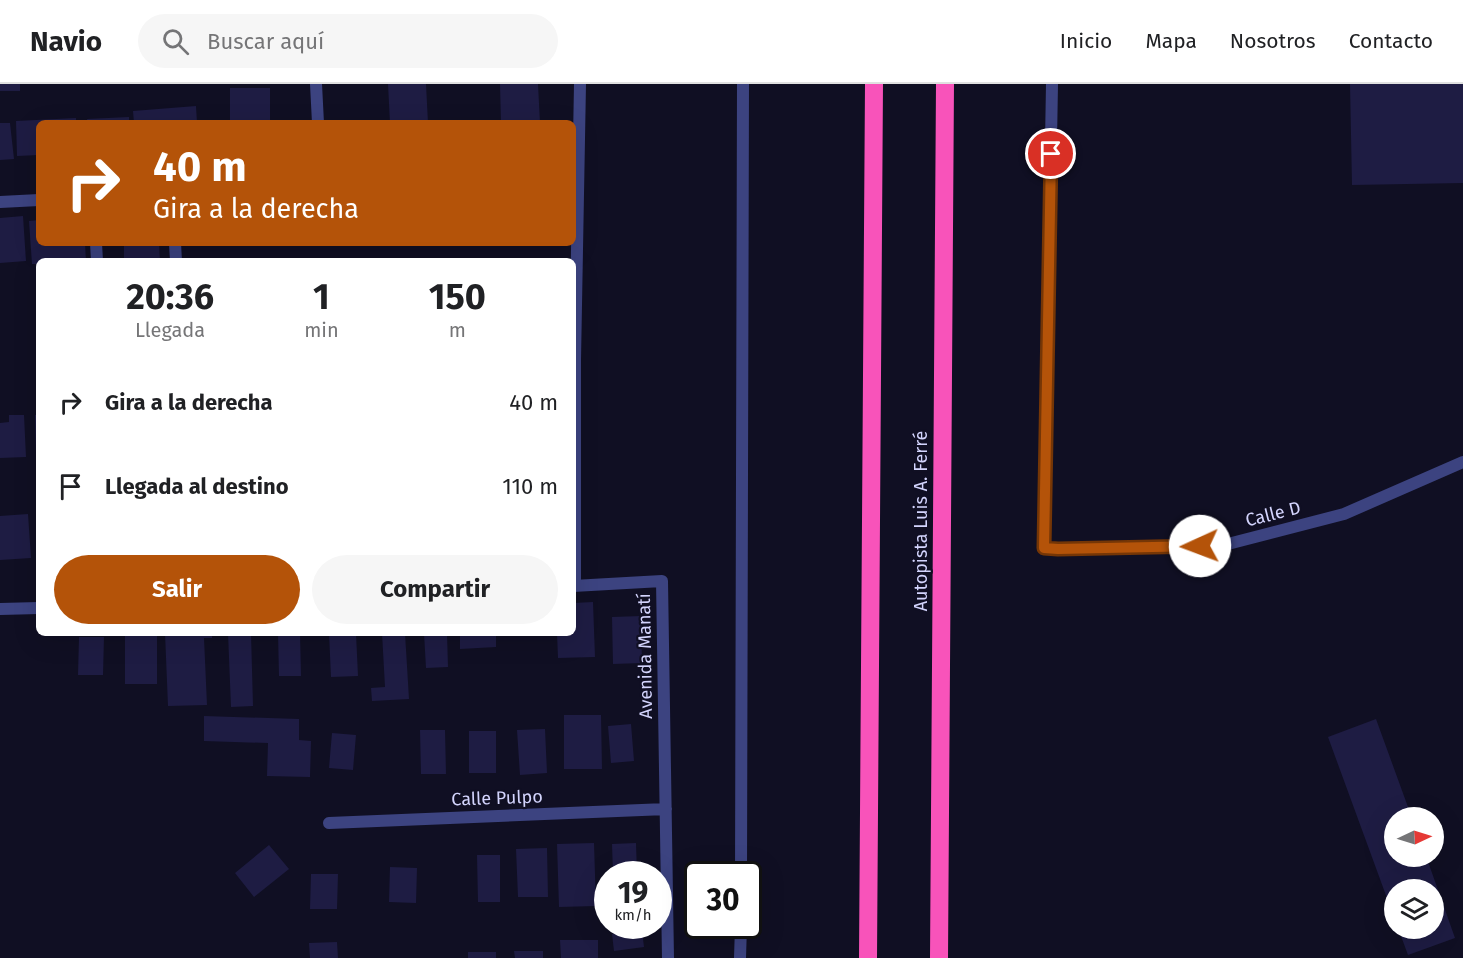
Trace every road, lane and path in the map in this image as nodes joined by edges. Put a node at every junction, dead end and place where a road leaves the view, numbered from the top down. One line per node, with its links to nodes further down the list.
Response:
1 (316, 84): 7 (street)
2 (580, 84): 10 (street, Avenida Manatí)
3 (743, 84): 17 (street)
4 (874, 84): 21 (highway)
5 (945, 84): 22 (highway, Autopista Luis A. Ferré)
6 (1052, 84): 11 (street, Calle D)
7 (318, 120)
8 (36, 200): 9 (street)
9 (0, 201)
10 (576, 305)
11 (1463, 462)
12 (576, 586): 15 (street, Avenida Manatí)
13 (36, 608): 14 (street)
14 (0, 609)
15 (666, 809): 16 (street, Calle Pulpo); 19 (street, Avenida Manatí)
16 (329, 823)
17 (741, 861)
18 (741, 939): 20 (street)
19 (669, 958)
20 (740, 958)
21 (868, 958)
22 (939, 958)

